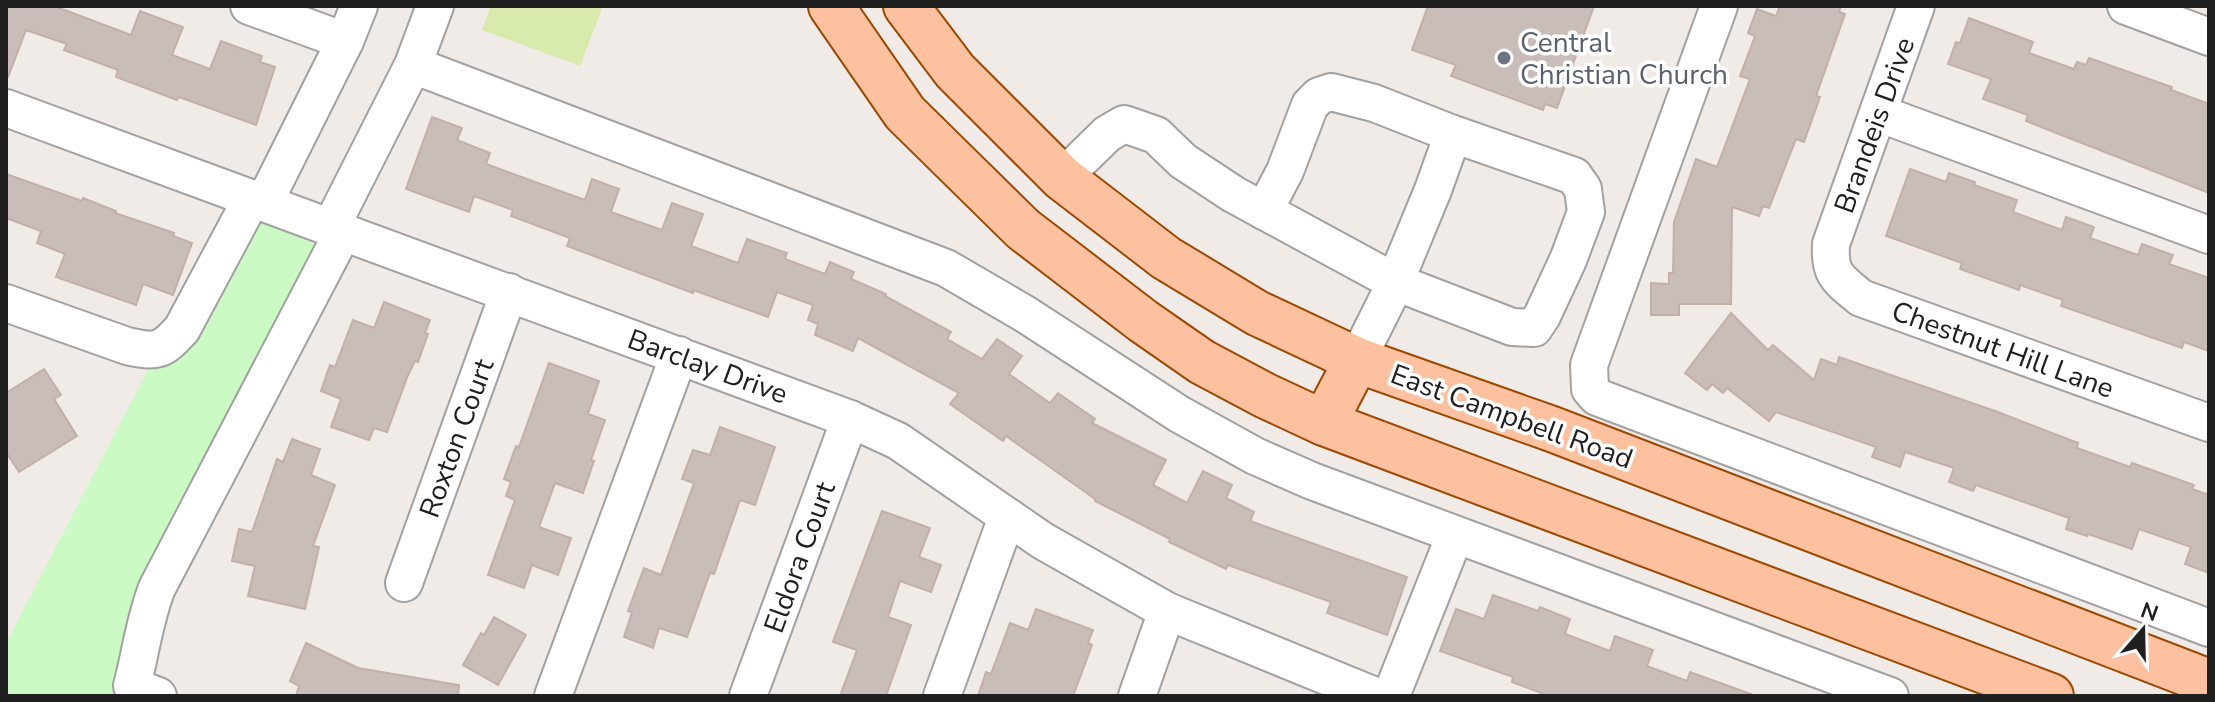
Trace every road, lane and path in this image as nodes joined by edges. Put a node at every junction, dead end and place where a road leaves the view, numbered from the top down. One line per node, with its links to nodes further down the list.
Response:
1 (249, 6): 10 (street)
2 (359, 6): 10 (street)
3 (435, 6): 11 (street)
4 (831, 6): 27 (main road)
5 (906, 6): 15 (main road, East Campbell Road)
6 (1719, 6): 33 (street)
7 (1916, 6): 13 (street, Brandeis Drive)
8 (2126, 6): 9 (street)
9 (2209, 37)
10 (345, 41): 16 (street)
11 (413, 65): 18 (street); 30 (street)
12 (6, 108): 16 (street, Barclay Drive)
13 (1878, 113): 19 (street); 20 (street, Brandeis Drive)
14 (1453, 134): 17 (street); 21 (street); 21 (street)
15 (1062, 178): 17 (street); 25 (main road, East Campbell Road)
16 (258, 200): 18 (street, Barclay Drive); 23 (street)
17 (1264, 211): 21 (street)
18 (337, 230): 22 (street, Barclay Drive); 36 (street)
19 (2209, 235)
20 (1831, 244): 28 (street, Chestnut Hill Lane)
21 (1395, 282): 25 (street)
22 (509, 292): 24 (street, Barclay Drive); 31 (street, Roxton Court)
23 (6, 303)
24 (679, 355): 26 (street, Barclay Drive); 37 (street)
25 (1357, 360): 27 (main road); 34 (main road, East Campbell Road)
26 (850, 419): 29 (street, Barclay Drive); 38 (street, Eldora Court)
27 (1324, 423): 44 (main road)
28 (2209, 423)
29 (1007, 517): 32 (street, Barclay Drive); 39 (street)
30 (1455, 535): 42 (street); 43 (street)
31 (404, 583)
32 (1167, 611): 35 (street, Barclay Drive); 40 (street)
33 (2209, 628)
34 (2209, 682)
35 (1333, 688): 41 (street, Barclay Drive)
36 (138, 693)
37 (553, 696)
38 (748, 696)
39 (942, 696)
40 (1137, 696)
41 (1375, 696)
42 (1391, 696)
43 (1890, 696)
44 (2051, 696)

